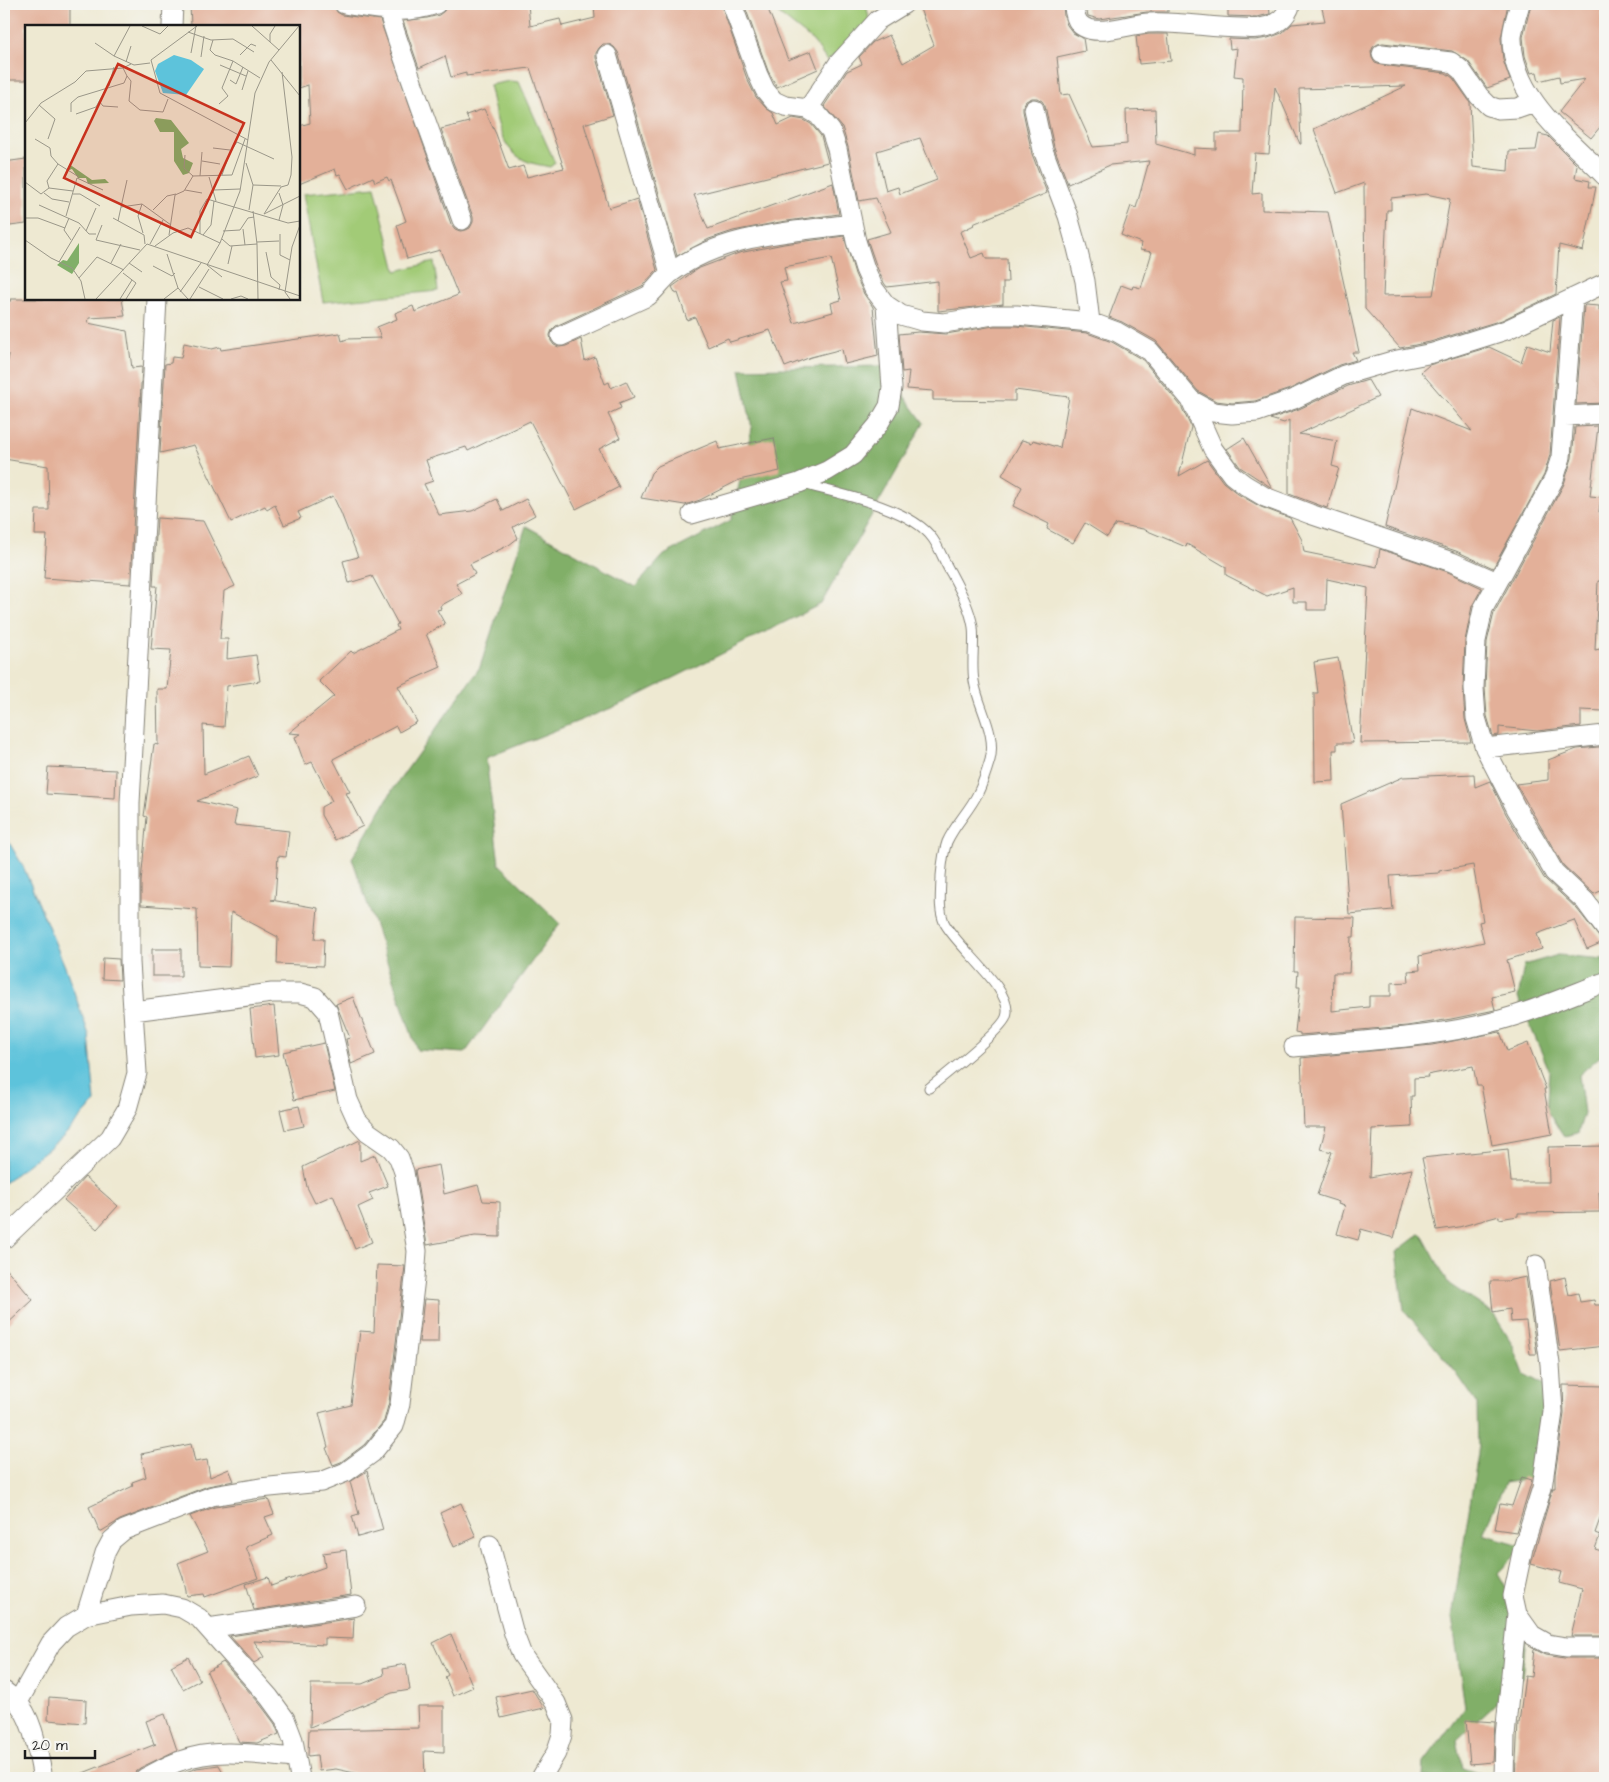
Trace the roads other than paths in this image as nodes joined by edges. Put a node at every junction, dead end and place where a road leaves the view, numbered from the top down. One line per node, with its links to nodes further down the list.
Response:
1 (173, 4): 10 (street)
2 (344, 4): 9 (street)
3 (436, 4): 9 (street)
4 (732, 4): 14 (street)
5 (904, 4): 14 (street)
6 (1074, 4): 7 (street)
7 (1291, 4)
8 (1520, 4): 13 (street)
9 (388, 10): 17 (street)
10 (172, 25)
11 (1382, 54): 13 (street)
12 (607, 55): 19 (street)
13 (1534, 102): 16 (street)
14 (808, 109): 18 (street)
15 (1034, 109): 24 (street)
16 (1605, 176)
17 (462, 220)
18 (852, 224): 19 (street); 23 (street)
19 (670, 273): 25 (street)
20 (1605, 283): 21 (street)
21 (1574, 298): 26 (street); 28 (street)
22 (157, 300): 36 (street)
23 (886, 304): 24 (street); 29 (street)
24 (1090, 322): 26 (street)
25 (561, 336)
26 (1191, 400): 31 (street)
27 (1605, 414): 28 (street)
28 (1565, 416): 31 (street)
29 (800, 484): 30 (street); 38 (lane)
30 (692, 514)
31 (1497, 582): 33 (street)
32 (1605, 735): 33 (street)
33 (1485, 748): 34 (street)
34 (1605, 928)
35 (1605, 982): 37 (street)
36 (133, 1011): 39 (street); 43 (street)
37 (1294, 1047)
38 (930, 1088)
39 (4, 1239)
40 (1536, 1265): 44 (street)
41 (490, 1545): 52 (street)
42 (356, 1606): 45 (street)
43 (86, 1614): 45 (street); 47 (street)
44 (1517, 1614): 46 (street); 53 (street)
45 (208, 1628): 48 (street)
46 (1605, 1647)
47 (11, 1696): 49 (street)
48 (296, 1758): 50 (street); 51 (street)
49 (43, 1778)
50 (145, 1778)
51 (301, 1778)
52 (541, 1778)
53 (1504, 1778)

